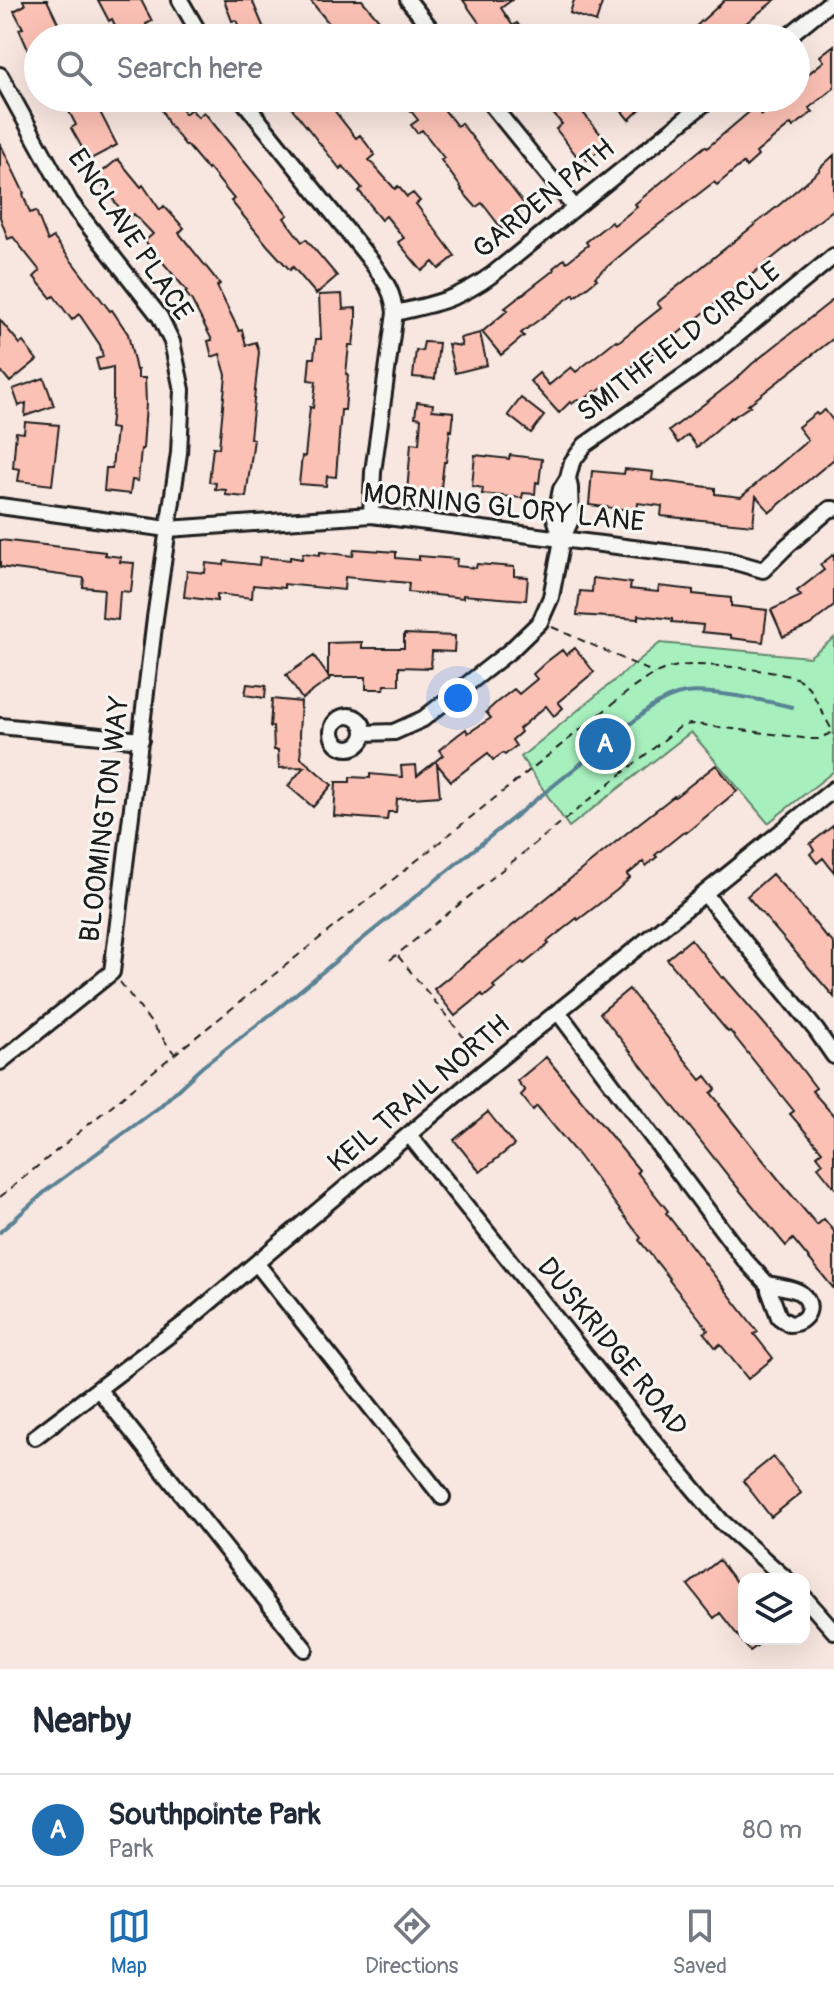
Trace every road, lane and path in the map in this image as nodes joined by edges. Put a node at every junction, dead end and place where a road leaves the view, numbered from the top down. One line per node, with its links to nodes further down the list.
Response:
1 (180, 0): 4 (street)
2 (408, 0): 5 (street)
3 (833, 0): 6 (street)
4 (194, 24)
5 (427, 24)
6 (803, 24)
7 (0, 75): 17 (street, ENCLAVE PLACE)
8 (252, 112): 13 (street)
9 (497, 112): 11 (street)
10 (694, 112): 11 (street, GARDEN PATH)
11 (575, 208): 13 (street, GARDEN PATH)
12 (834, 256): 18 (street, SMITHFIELD CIRCLE)
13 (395, 313): 16 (street)
14 (0, 506): 17 (street, MORNING GLORY LANE)
15 (833, 506): 18 (street, MORNING GLORY LANE)
16 (371, 515): 17 (street, MORNING GLORY LANE); 18 (street, MORNING GLORY LANE)
17 (168, 529): 24 (street, BLOOMINGTON WAY)
18 (562, 540): 19 (street, SMITHFIELD CIRCLE)
19 (540, 622): 20 (path); 22 (street)
20 (654, 674): 23 (path); 32 (path)
21 (0, 726): 24 (street)
22 (364, 733)
23 (833, 733): 27 (path)
24 (141, 740): 29 (street, BLOOMINGTON WAY)
25 (834, 789): 26 (street, KEIL TRAIL NORTH)
26 (705, 894): 30 (street, KEIL TRAIL NORTH); 33 (street)
27 (397, 955): 28 (path); 31 (path)
28 (390, 960)
29 (112, 972): 32 (path); 34 (street, BLOOMINGTON WAY)
30 (558, 1012): 35 (street, KEIL TRAIL NORTH); 38 (street)
31 (474, 1050)
32 (175, 1054): 36 (path)
33 (834, 1056)
34 (0, 1062)
35 (410, 1136): 37 (street, KEIL TRAIL NORTH); 42 (street, DUSKRIDGE ROAD)
36 (0, 1197)
37 (257, 1264): 39 (street, KEIL TRAIL NORTH); 41 (street)
38 (770, 1287)
39 (99, 1390): 40 (street, KEIL TRAIL NORTH); 45 (street)
40 (35, 1437)
41 (442, 1497)
42 (779, 1573)
43 (810, 1604): 44 (street)
44 (834, 1631)
45 (305, 1649)

